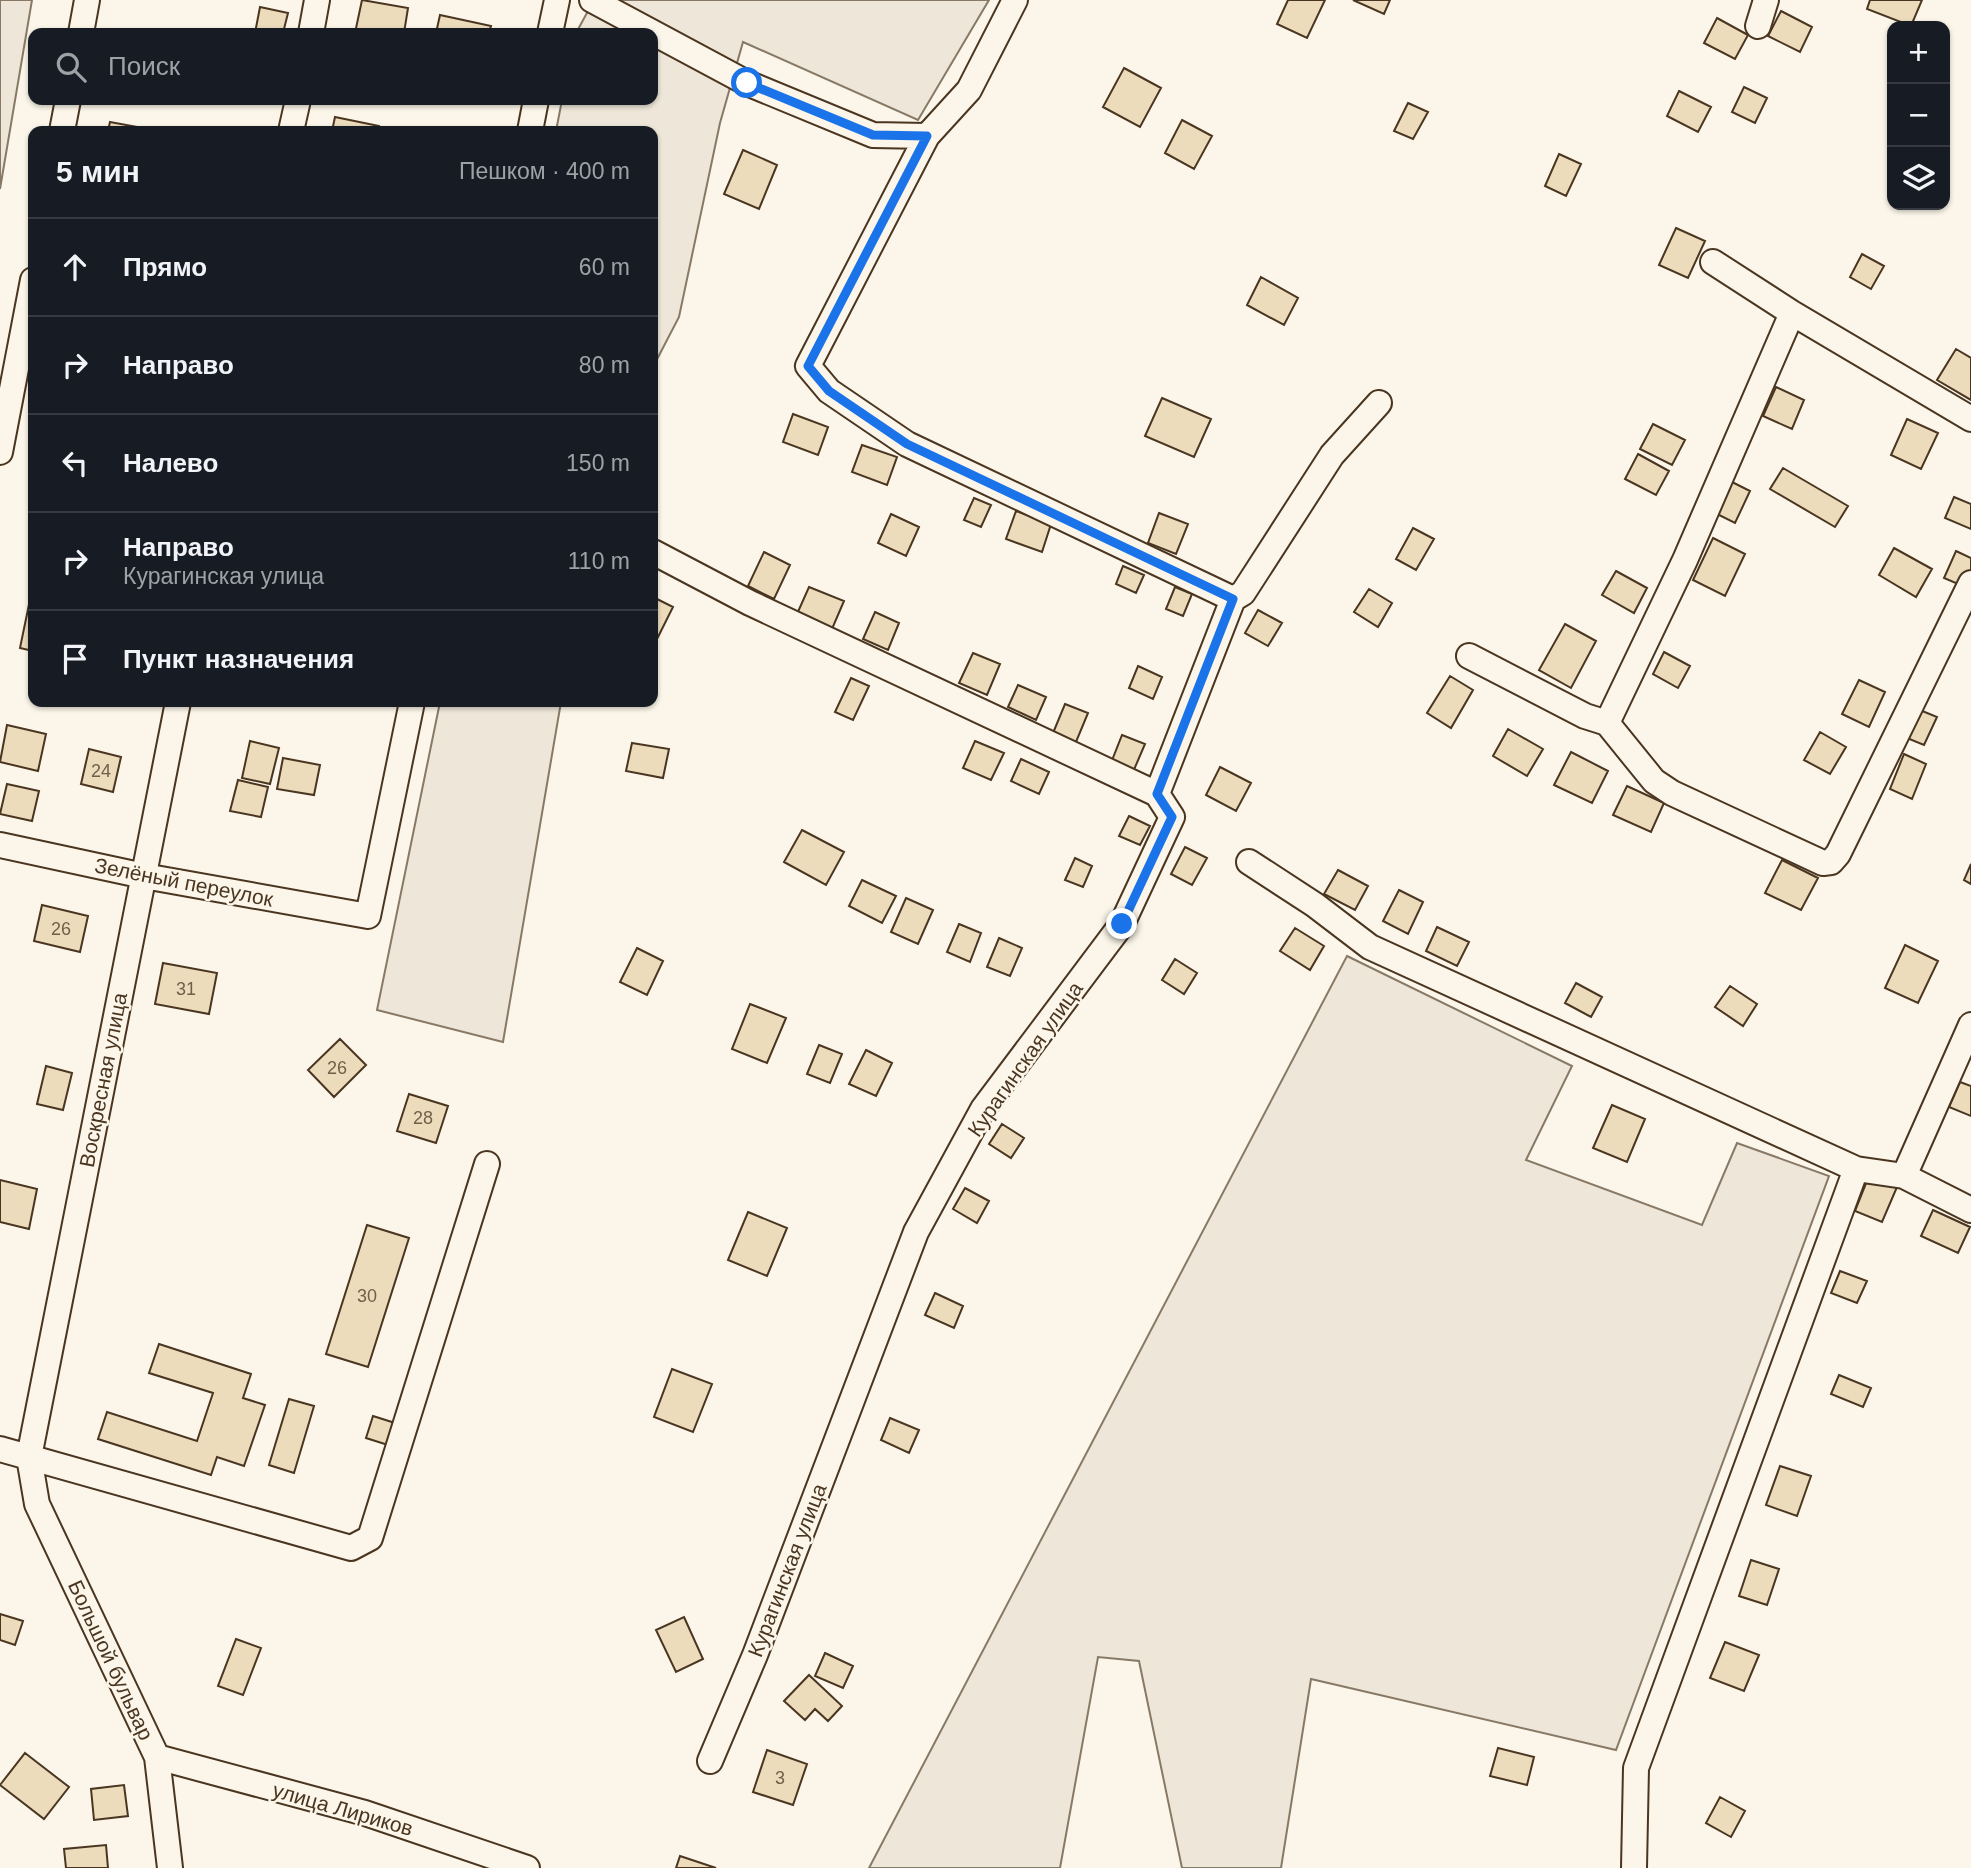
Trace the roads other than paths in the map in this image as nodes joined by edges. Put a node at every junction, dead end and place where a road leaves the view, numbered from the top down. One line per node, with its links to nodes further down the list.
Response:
1 (87, 0): 8 (street)
2 (317, 0): 9 (street)
3 (556, 0): 10 (street)
4 (593, 0): 11 (street)
5 (1015, 0): 19 (street)
6 (1766, 0): 7 (street)
7 (1758, 26)
8 (82, 28)
9 (312, 28)
10 (551, 28)
11 (645, 28)
12 (658, 35): 19 (street)
13 (67, 105): 16 (street)
14 (297, 105): 17 (street)
15 (535, 105): 18 (street)
16 (63, 126)
17 (292, 126)
18 (531, 126)
19 (927, 136): 28 (street)
20 (1713, 262): 22 (street)
21 (28, 306): 25 (street)
22 (1792, 313): 24 (street); 32 (street)
23 (1379, 403): 28 (street)
24 (1971, 419)
25 (0, 452)
26 (658, 555): 33 (street)
27 (1971, 583): 32 (street)
28 (1233, 599): 33 (street)
29 (1469, 656): 32 (street)
30 (177, 707): 36 (street, Воскресная улица)
31 (411, 707): 36 (street, Зелёный переулок)
32 (1607, 723)
33 (1157, 794): 45 (street, Курагинская улица)
34 (0, 845): 36 (street, Зелёный переулок)
35 (1249, 862): 39 (street)
36 (144, 876): 43 (street, Воскресная улица)
37 (1971, 1025): 40 (street)
38 (486, 1164): 43 (street)
39 (1856, 1169): 40 (street); 48 (street)
40 (1904, 1176): 41 (street)
41 (1971, 1210)
42 (0, 1449): 43 (street)
43 (29, 1457): 44 (street, Большой бульвар)
44 (157, 1757): 46 (street, Большой бульвар); 47 (street, улица Лириков)
45 (710, 1761)
46 (170, 1868)
47 (527, 1868)
48 (1634, 1868)

